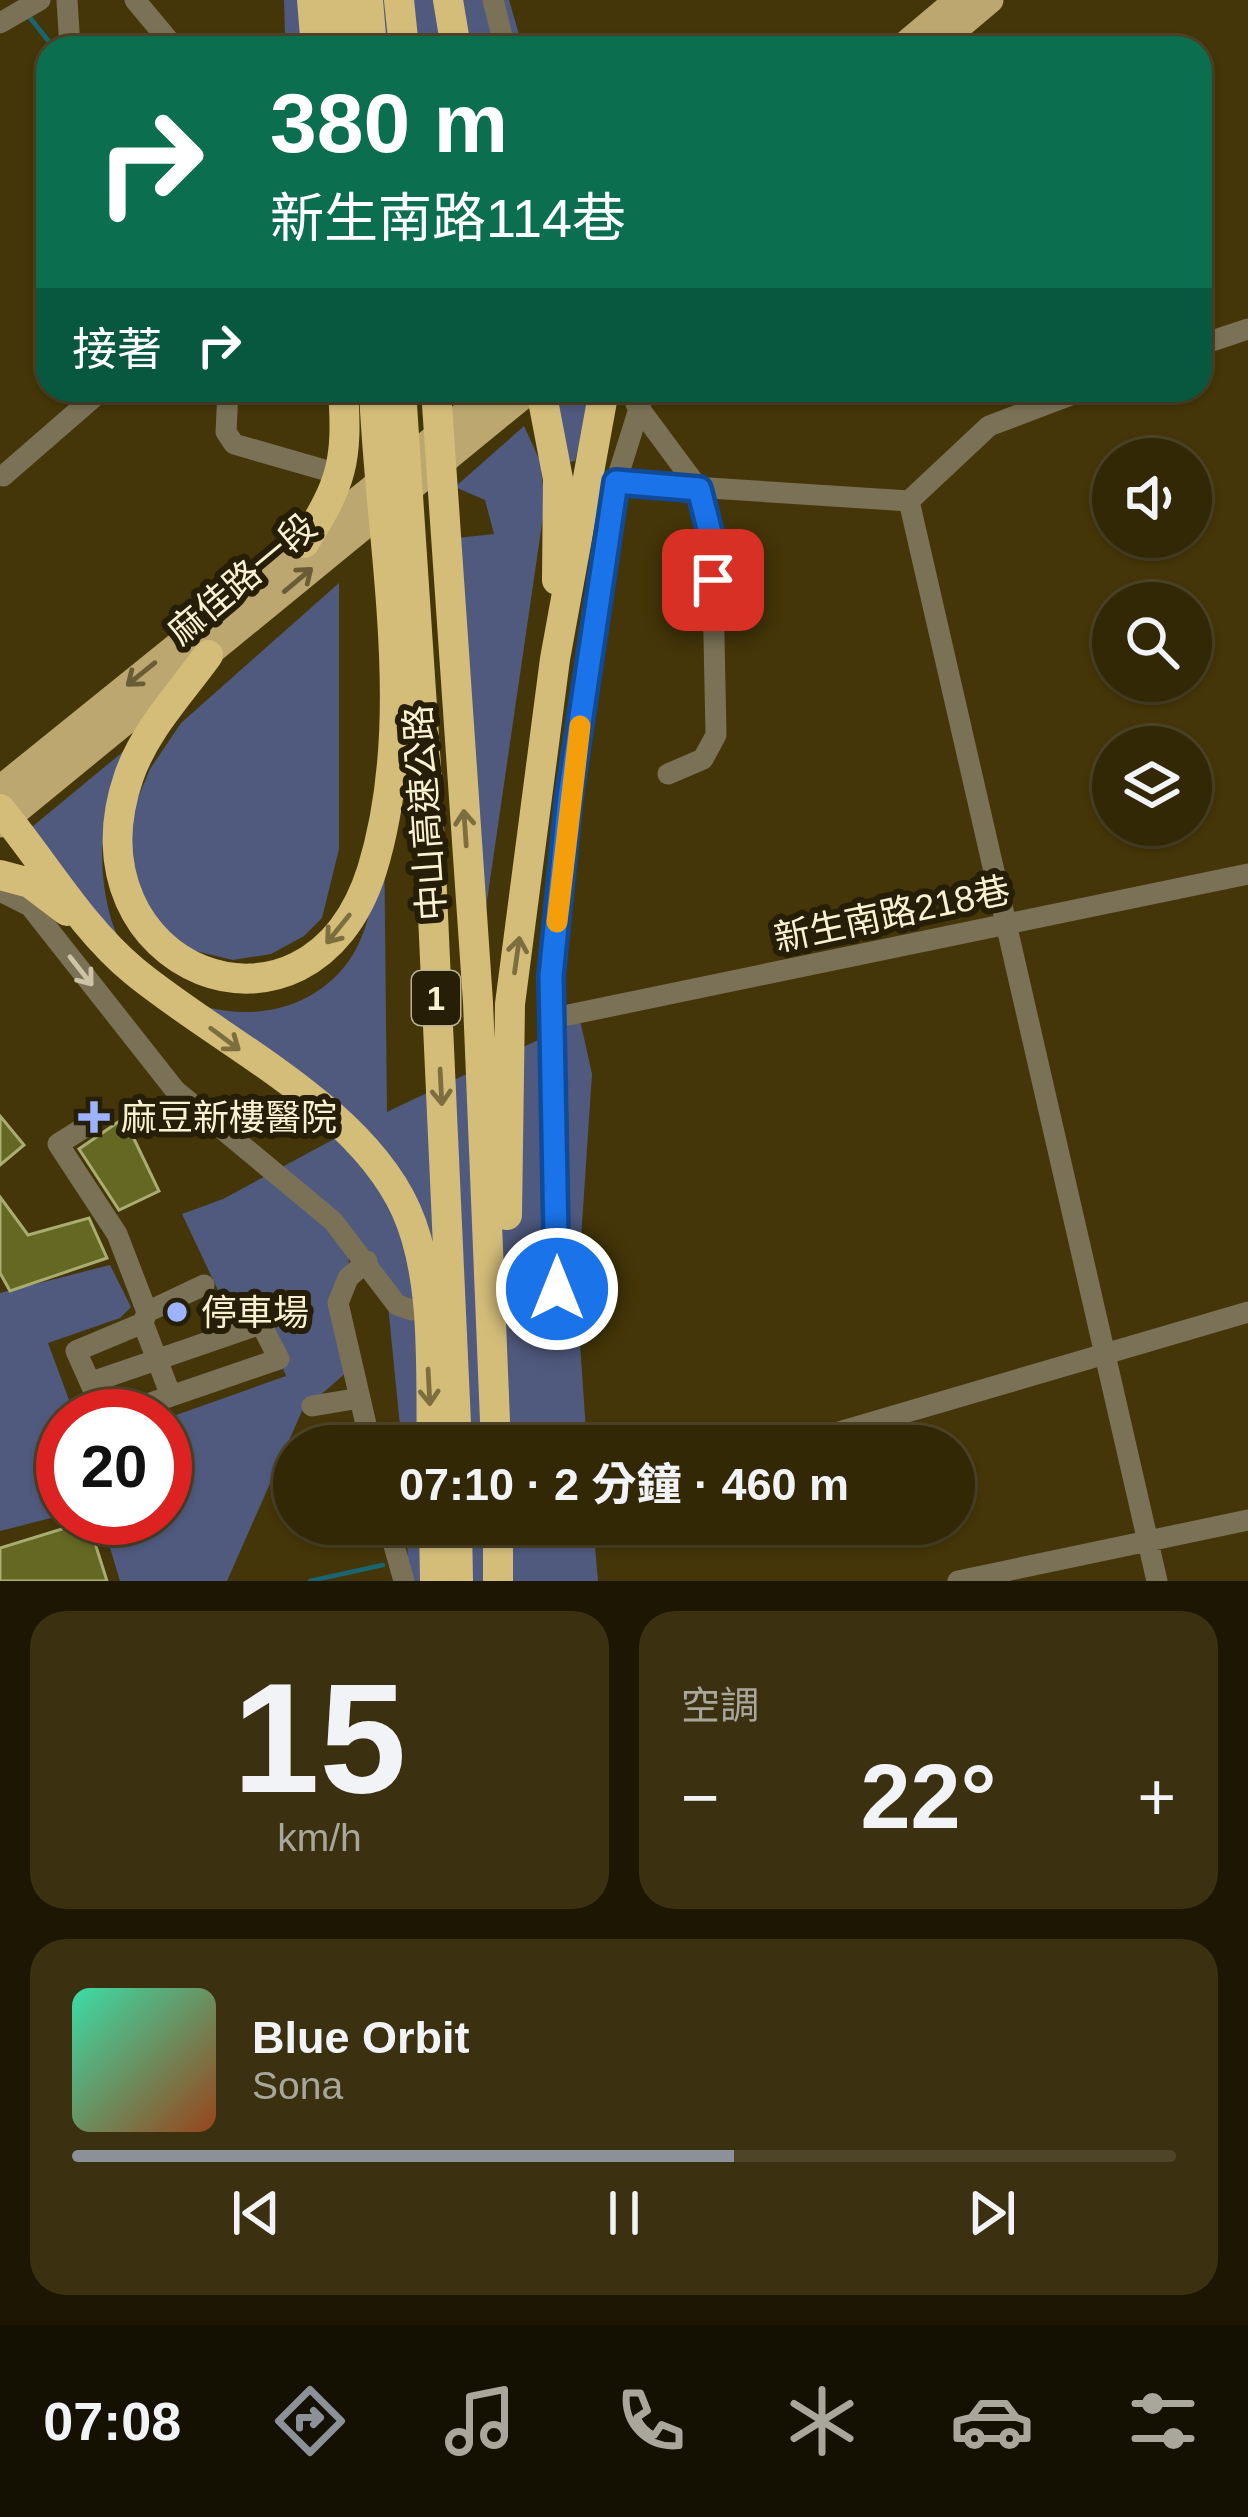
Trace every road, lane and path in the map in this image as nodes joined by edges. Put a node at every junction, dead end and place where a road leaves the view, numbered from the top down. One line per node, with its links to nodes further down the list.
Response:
1 (40, 0): 12 (street)
2 (67, 0): 13 (street)
3 (135, 0): 14 (street)
4 (312, 0): 15 (highway)
5 (338, 0): 16 (highway)
6 (368, 0): 17 (highway)
7 (399, 0): 18 (highway)
8 (448, 0): 19 (highway)
9 (493, 0): 20 (street)
10 (956, 0): 21 (main road)
11 (990, 0): 22 (main road)
12 (0, 22)
13 (69, 36)
14 (165, 36)
15 (315, 36)
16 (343, 36)
17 (371, 36)
18 (403, 36)
19 (454, 36)
20 (502, 36)
21 (915, 36)
22 (948, 36)
23 (1248, 328): 24 (street)
24 (1212, 341)
25 (89, 402): 39 (street)
26 (227, 402): 38 (street)
27 (344, 402): 38 (highway)
28 (388, 402): 44 (highway, one-way to 44)
29 (389, 402): 72 (highway, 中山高速公路 / 1, one-way to 72)
30 (437, 402): 69 (highway, 中山高速公路 / 1, one-way to 30)
31 (479, 402): 43 (main road, 麻佳路一段)
32 (515, 402): 44 (main road, 麻佳路一段, one-way to 32)
33 (543, 402): 45 (highway)
34 (602, 402): 45 (highway)
35 (639, 402): 40 (street)
36 (643, 402): 41 (street)
37 (1053, 402): 42 (street)
38 (342, 475): 43 (highway)
39 (3, 476)
40 (616, 482): 41 (street); 53 (street)
41 (699, 489): 42 (street); 46 (street)
42 (909, 501): 51 (street)
43 (304, 543): 47 (main road, 麻佳路一段, one-way to 47)
44 (208, 655): 47 (main road, 麻佳路一段)
45 (555, 659): 69 (highway, one-way to 45)
46 (668, 774)
47 (2, 810): 52 (highway)
48 (0, 874): 52 (highway)
49 (1248, 874): 51 (street, 新生南路218巷)
50 (0, 891): 55 (street, one-way to 55)
51 (1006, 924): 53 (street, 新生南路218巷); 61 (street)
52 (96, 935): 71 (highway, one-way to 71)
53 (549, 1019): 57 (street)
54 (85, 1126): 60 (street)
55 (367, 1261): 58 (street); 67 (street)
56 (204, 1285): 60 (street)
57 (516, 1305)
58 (412, 1310)
59 (1248, 1312): 61 (street)
60 (145, 1318): 62 (street); 63 (street)
61 (1104, 1352): 74 (street); 76 (street)
62 (155, 1360): 63 (street); 65 (street); 66 (street)
63 (92, 1382): 64 (street)
64 (96, 1389)
65 (168, 1389)
66 (191, 1389)
67 (360, 1398): 68 (street); 70 (street)
68 (312, 1406)
69 (496, 1406): 73 (highway, 中山高速公路 / 1)
70 (366, 1425)
71 (431, 1425)
72 (456, 1425)
73 (496, 1425)
74 (861, 1425)
75 (1248, 1520): 76 (street)
76 (1148, 1541): 85 (street); 86 (street)
77 (394, 1545): 81 (street)
78 (434, 1545): 82 (highway)
79 (457, 1545): 83 (highway)
80 (498, 1545): 84 (highway)
81 (404, 1581)
82 (435, 1581)
83 (458, 1581)
84 (498, 1581)
85 (958, 1581)
86 (1157, 1581)

